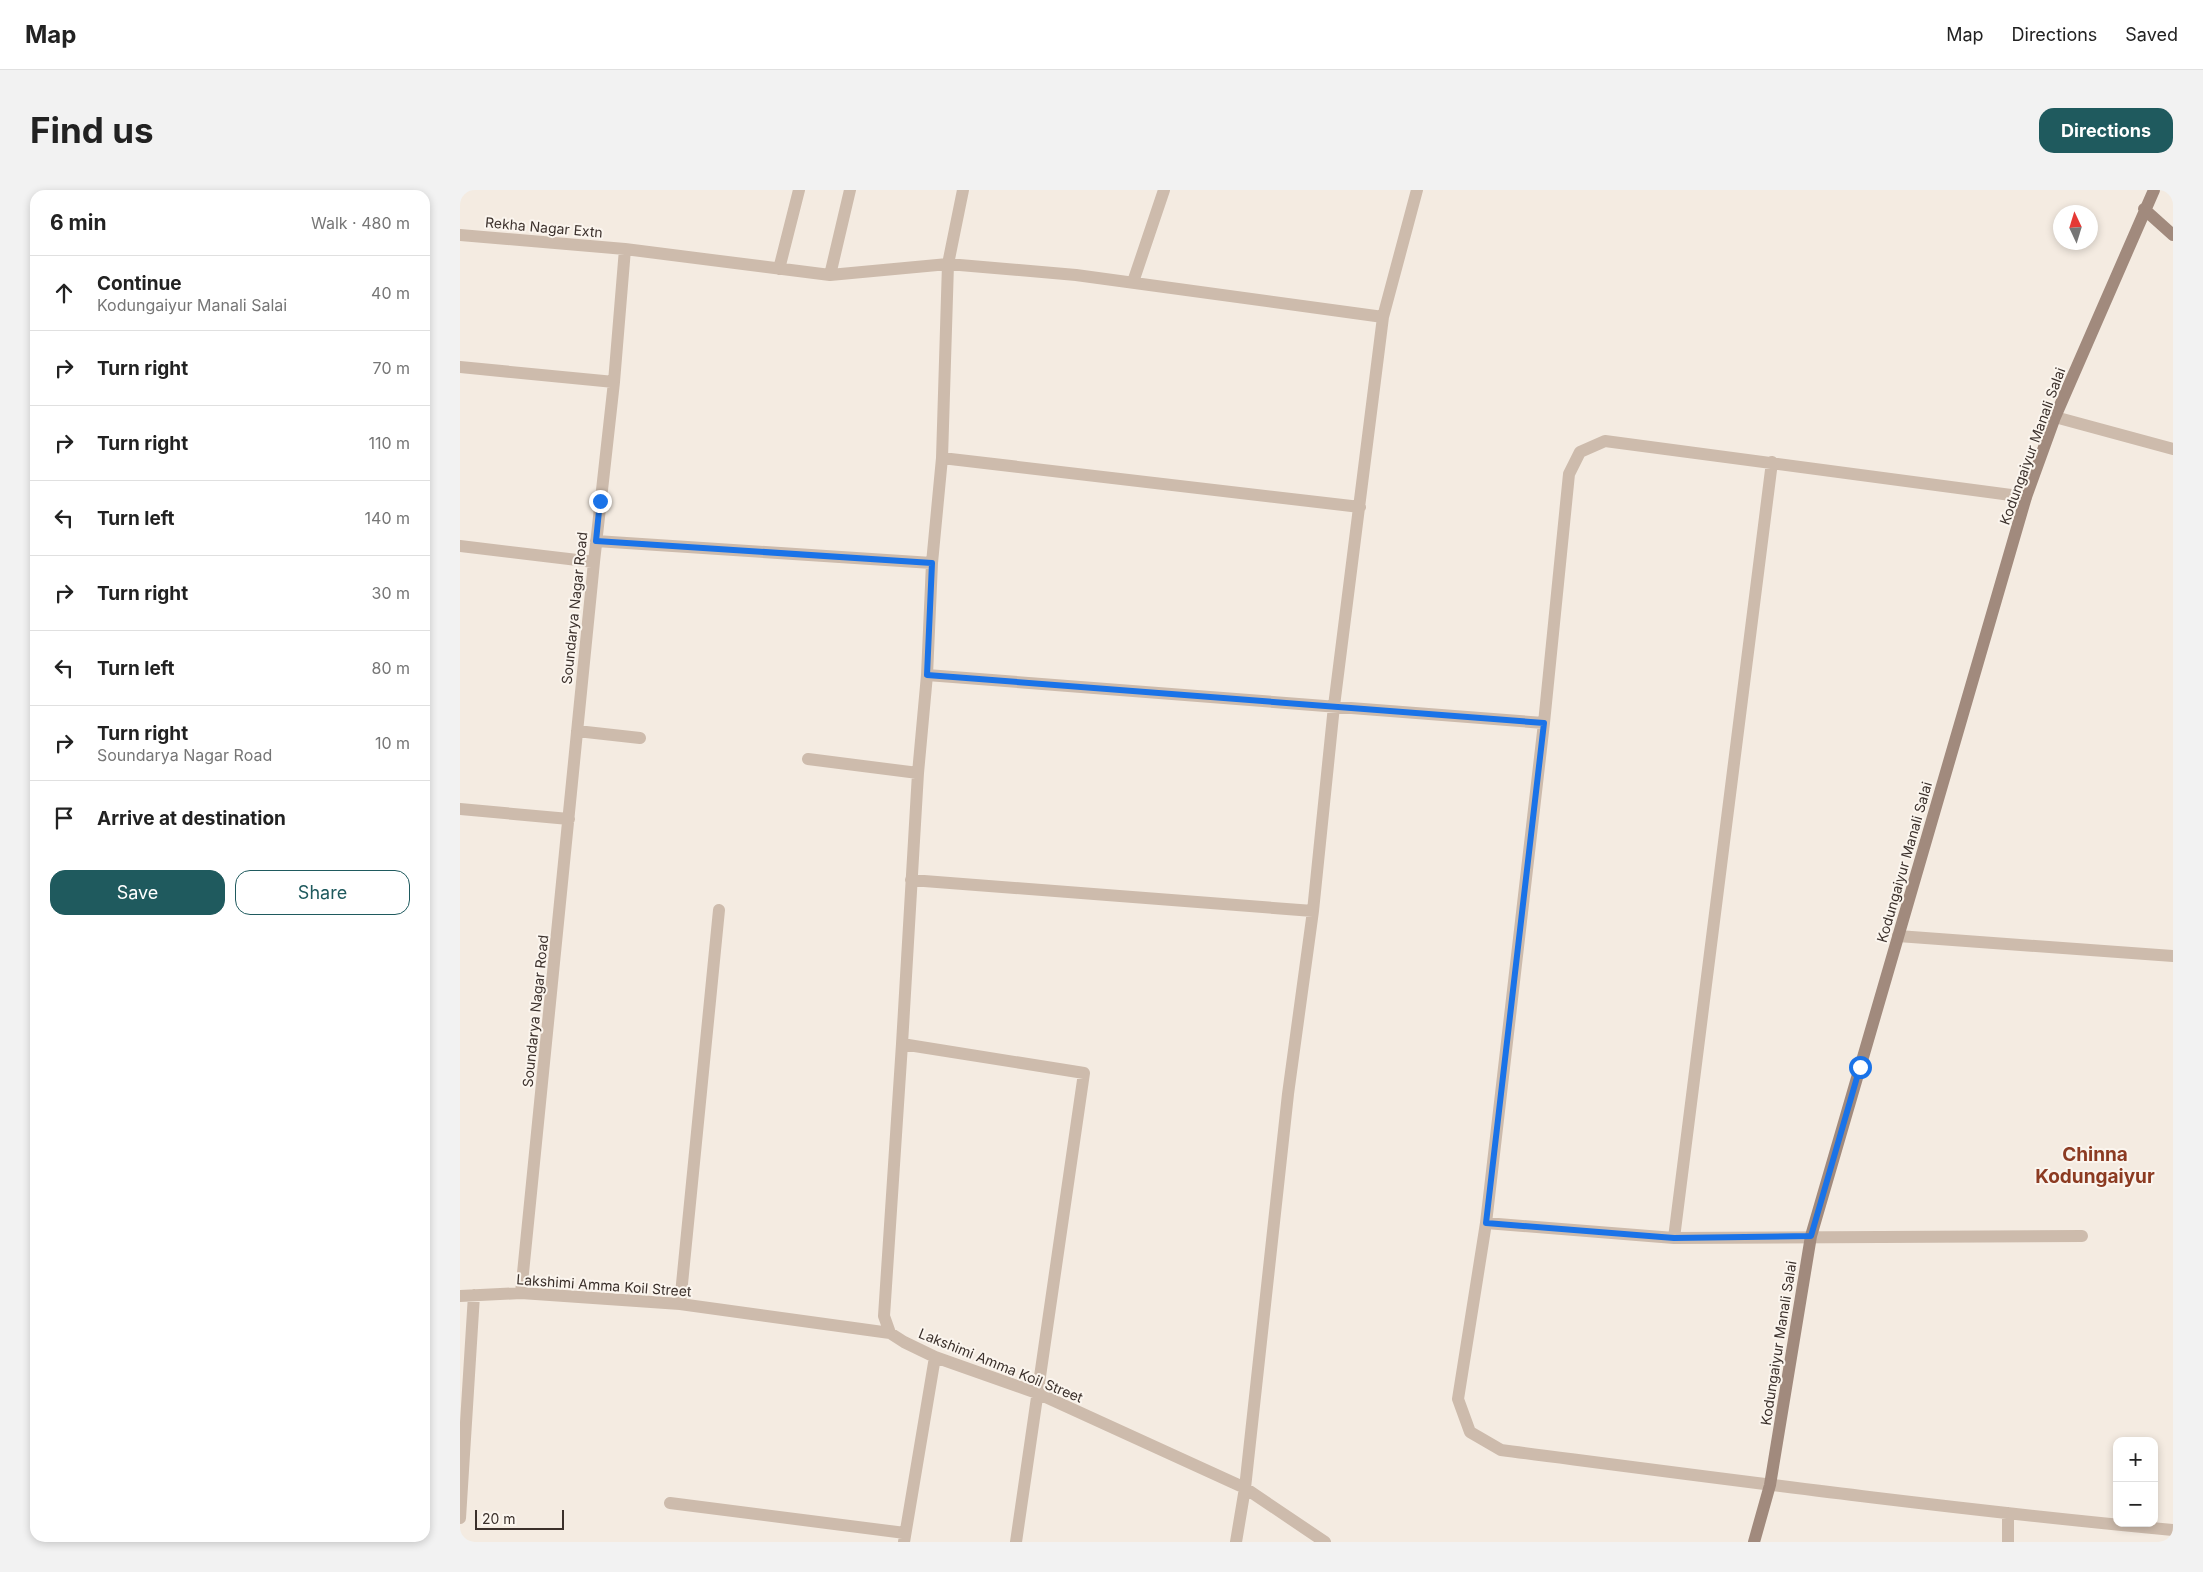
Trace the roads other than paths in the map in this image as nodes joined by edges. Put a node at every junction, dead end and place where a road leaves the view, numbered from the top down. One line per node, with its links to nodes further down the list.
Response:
1 (799, 190): 12 (street)
2 (850, 190): 13 (street)
3 (963, 190): 11 (street)
4 (1164, 190): 14 (street)
5 (1416, 190): 15 (street)
6 (2154, 190): 7 (street, Kodungaiyur Manali Salai)
7 (2144, 209): 9 (street); 18 (street, Kodungaiyur Manali Salai)
8 (460, 235): 10 (street, Rekha Nagar Extn)
9 (2173, 235)
10 (625, 249): 12 (street); 17 (street, Soundarya Nagar Road)
11 (948, 264): 13 (street); 14 (street); 20 (street)
12 (779, 268): 13 (street)
13 (830, 275)
14 (1133, 282): 15 (street)
15 (1382, 317): 23 (street)
16 (460, 367): 17 (street)
17 (614, 382): 24 (street, Soundarya Nagar Road)
18 (2055, 417): 19 (street); 22 (street, Kodungaiyur Manali Salai)
19 (2173, 449)
20 (942, 458): 23 (street); 27 (street)
21 (1772, 462): 22 (street); 30 (street); 46 (street)
22 (2026, 497): 40 (street, Kodungaiyur Manali Salai)
23 (1360, 507): 29 (street)
24 (596, 541): 26 (street, Soundarya Nagar Road); 27 (street)
25 (460, 546): 26 (street)
26 (594, 562): 31 (street, Soundarya Nagar Road)
27 (932, 563): 28 (street)
28 (927, 675): 29 (street); 34 (street)
29 (1334, 706): 30 (street); 39 (street)
30 (1544, 723): 43 (street)
31 (577, 731): 32 (street); 36 (street, Soundarya Nagar Road)
32 (640, 738)
33 (808, 760): 34 (street)
34 (918, 773): 37 (street)
35 (460, 809): 36 (street)
36 (569, 819): 47 (street, Soundarya Nagar Road)
37 (911, 880): 39 (street); 42 (street)
38 (719, 910): 50 (street)
39 (1313, 911): 55 (street)
40 (1898, 936): 41 (street); 44 (street, Kodungaiyur Manali Salai)
41 (2173, 956)
42 (902, 1044): 51 (street); 53 (street)
43 (1486, 1223): 46 (street); 54 (street)
44 (1811, 1236): 45 (street); 46 (street); 54 (street, Kodungaiyur Manali Salai)
45 (2082, 1236)
46 (1674, 1238)
47 (521, 1293): 48 (street, Lakshimi Amma Koil Street); 50 (street, Lakshimi Amma Koil Street)
48 (474, 1295): 49 (street, Lakshimi Amma Koil Street); 58 (street)
49 (460, 1296)
50 (680, 1304): 51 (street, Lakshimi Amma Koil Street)
51 (890, 1333): 52 (street, Lakshimi Amma Koil Street)
52 (935, 1357): 53 (street, Lakshimi Amma Koil Street); 60 (street)
53 (1037, 1393): 55 (street, Lakshimi Amma Koil Street); 61 (street)
54 (1770, 1485): 57 (street); 64 (street, Kodungaiyur Manali Salai)
55 (1245, 1488): 62 (street); 63 (street, Lakshimi Amma Koil Street)
56 (670, 1503): 60 (street)
57 (2008, 1513): 59 (street); 65 (street)
58 (460, 1518)
59 (2173, 1530)
60 (904, 1538)
61 (1016, 1542)
62 (1236, 1542)
63 (1325, 1542)
64 (1754, 1542)
65 (2008, 1542)

